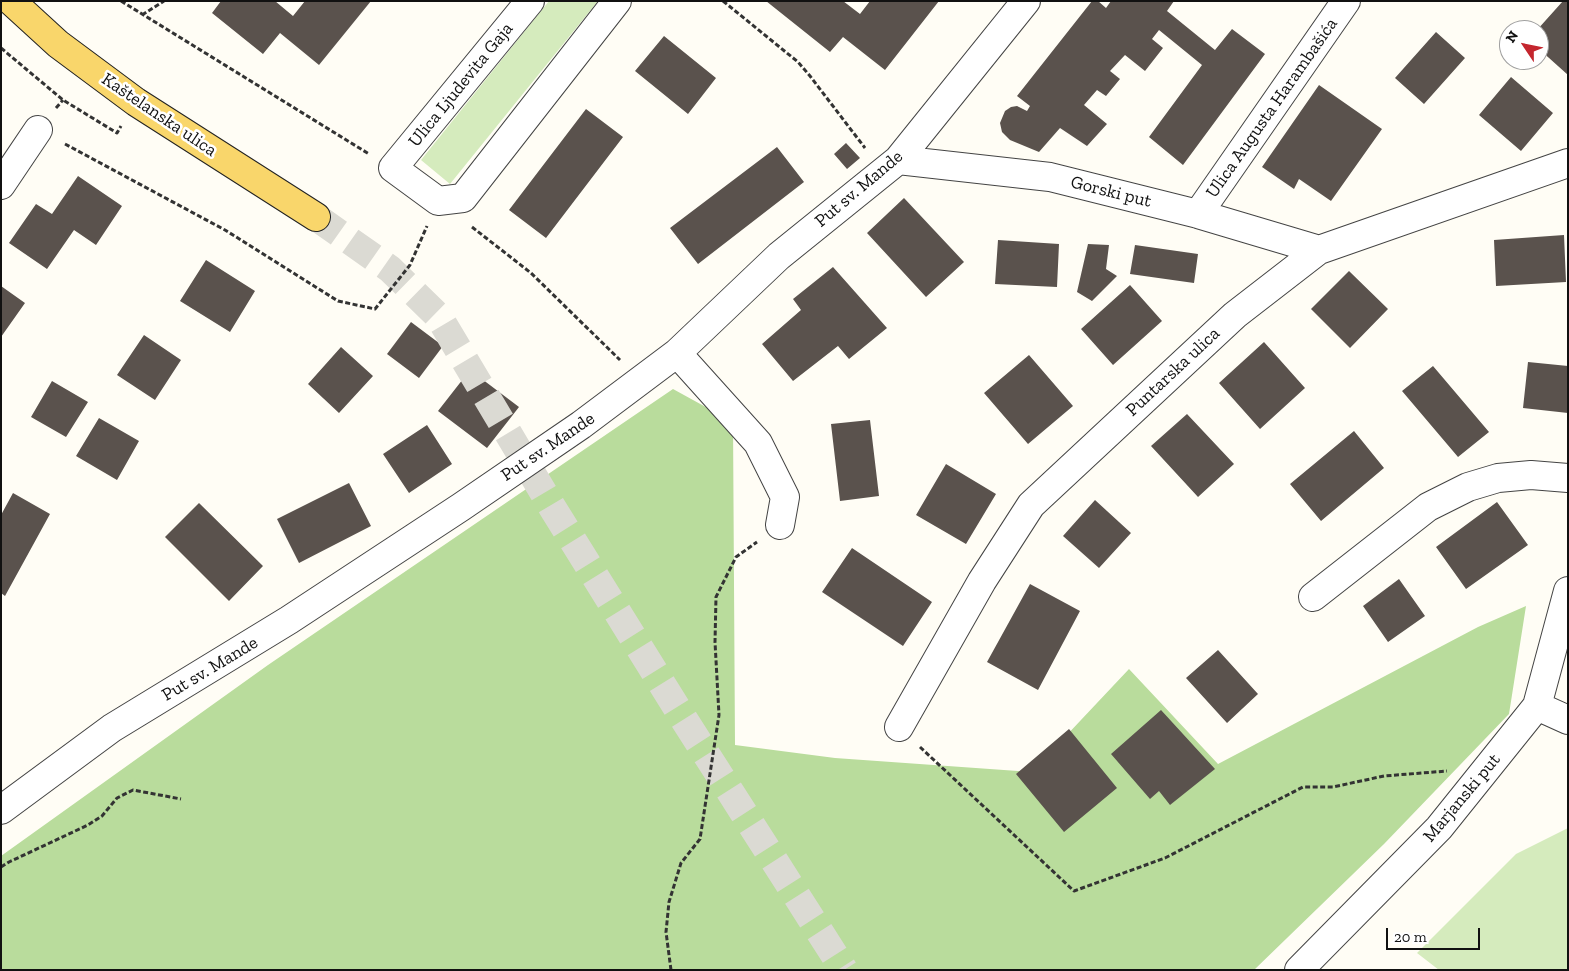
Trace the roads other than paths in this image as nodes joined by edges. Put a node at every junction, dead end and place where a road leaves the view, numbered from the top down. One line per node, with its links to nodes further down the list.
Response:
1 (11, 1): 11 (main road, Kaštelanska ulica)
2 (530, 1): 3 (street, Ulica Ljudevita Gaja)
3 (617, 1)
4 (1026, 1): 8 (street, Put sv. Mande)
5 (1346, 1): 10 (street, Ulica Augusta Harambašića)
6 (38, 130): 9 (street)
7 (1568, 162): 12 (street, Puntarska ulica)
8 (891, 166): 10 (street, Gorski put); 13 (street, Put sv. Mande)
9 (1, 184)
10 (1198, 214): 12 (street, Gorski put)
11 (316, 217)
12 (1319, 250): 20 (street, Puntarska ulica)
13 (677, 353): 15 (street); 21 (street, Put sv. Mande)
14 (1568, 478): 17 (street)
15 (780, 525)
16 (1568, 591): 18 (street, Marjanski put)
17 (1313, 597)
18 (1537, 706): 19 (street); 22 (street, Marjanski put)
19 (1568, 720)
20 (899, 727)
21 (1, 810)
22 (1299, 970)

